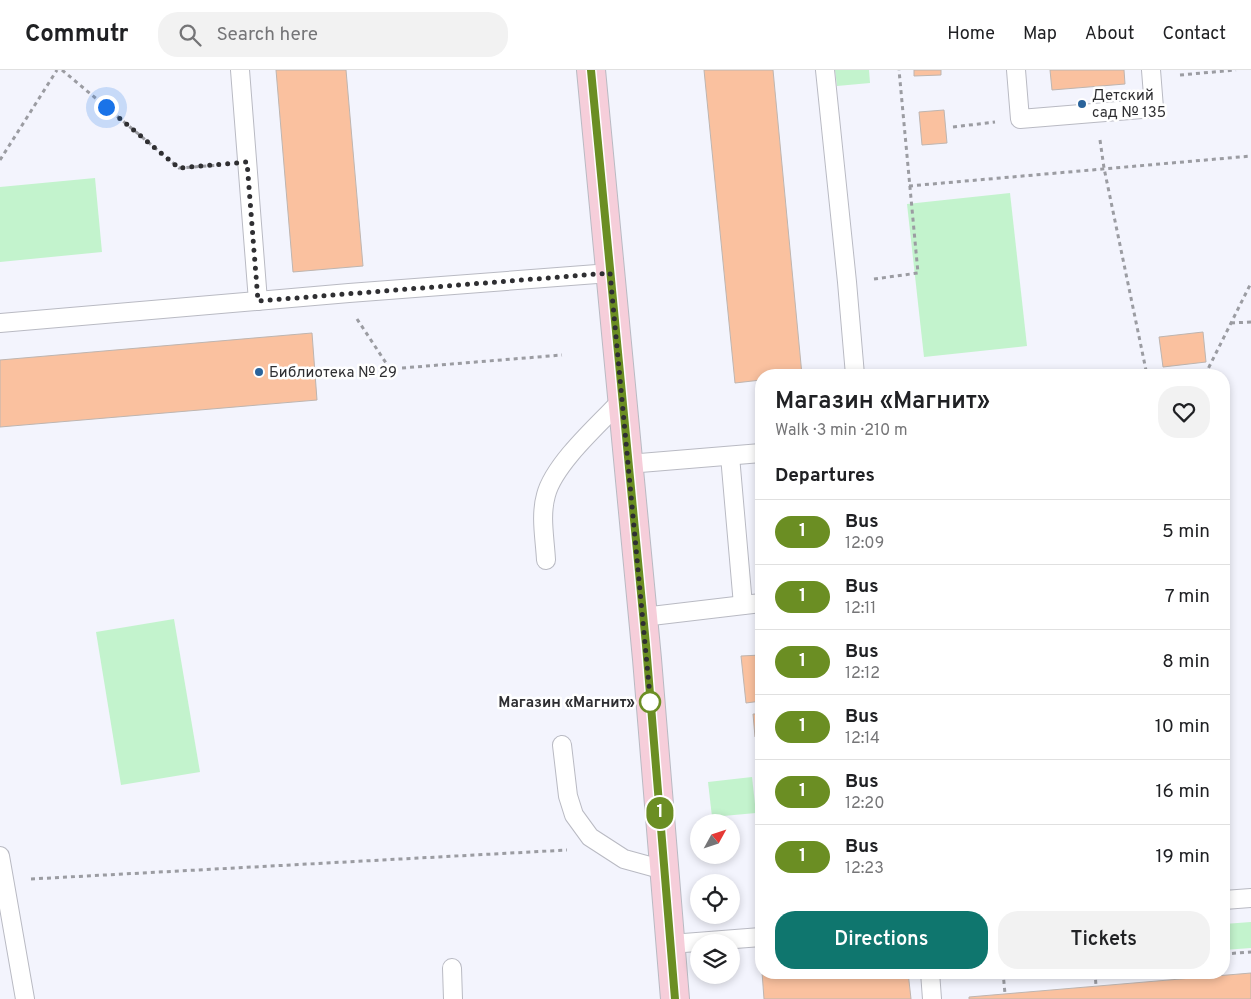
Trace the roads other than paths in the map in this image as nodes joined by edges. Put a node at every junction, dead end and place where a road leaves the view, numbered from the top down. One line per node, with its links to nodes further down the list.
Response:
1 (240, 70): 7 (lane)
2 (590, 70): 6 (street)
3 (825, 70): 9 (lane)
4 (1016, 70): 5 (lane)
5 (1151, 73)
6 (610, 273): 7 (lane); 10 (street)
7 (258, 301): 8 (lane)
8 (0, 324)
9 (854, 369)
10 (622, 400): 13 (street); 14 (lane)
11 (755, 454): 12 (lane)
12 (730, 456): 13 (lane); 16 (lane)
13 (628, 464): 17 (street)
14 (546, 560)
15 (755, 604): 16 (lane)
16 (743, 605): 17 (lane)
17 (643, 617): 20 (street)
18 (562, 745): 20 (lane)
19 (0, 856): 27 (lane)
20 (664, 870): 24 (street)
21 (1251, 898): 22 (lane)
22 (1230, 900)
23 (755, 937): 24 (lane)
24 (671, 944): 29 (street)
25 (452, 968): 28 (lane)
26 (931, 979): 30 (lane)
27 (25, 999)
28 (454, 999)
29 (675, 999)
30 (932, 999)

